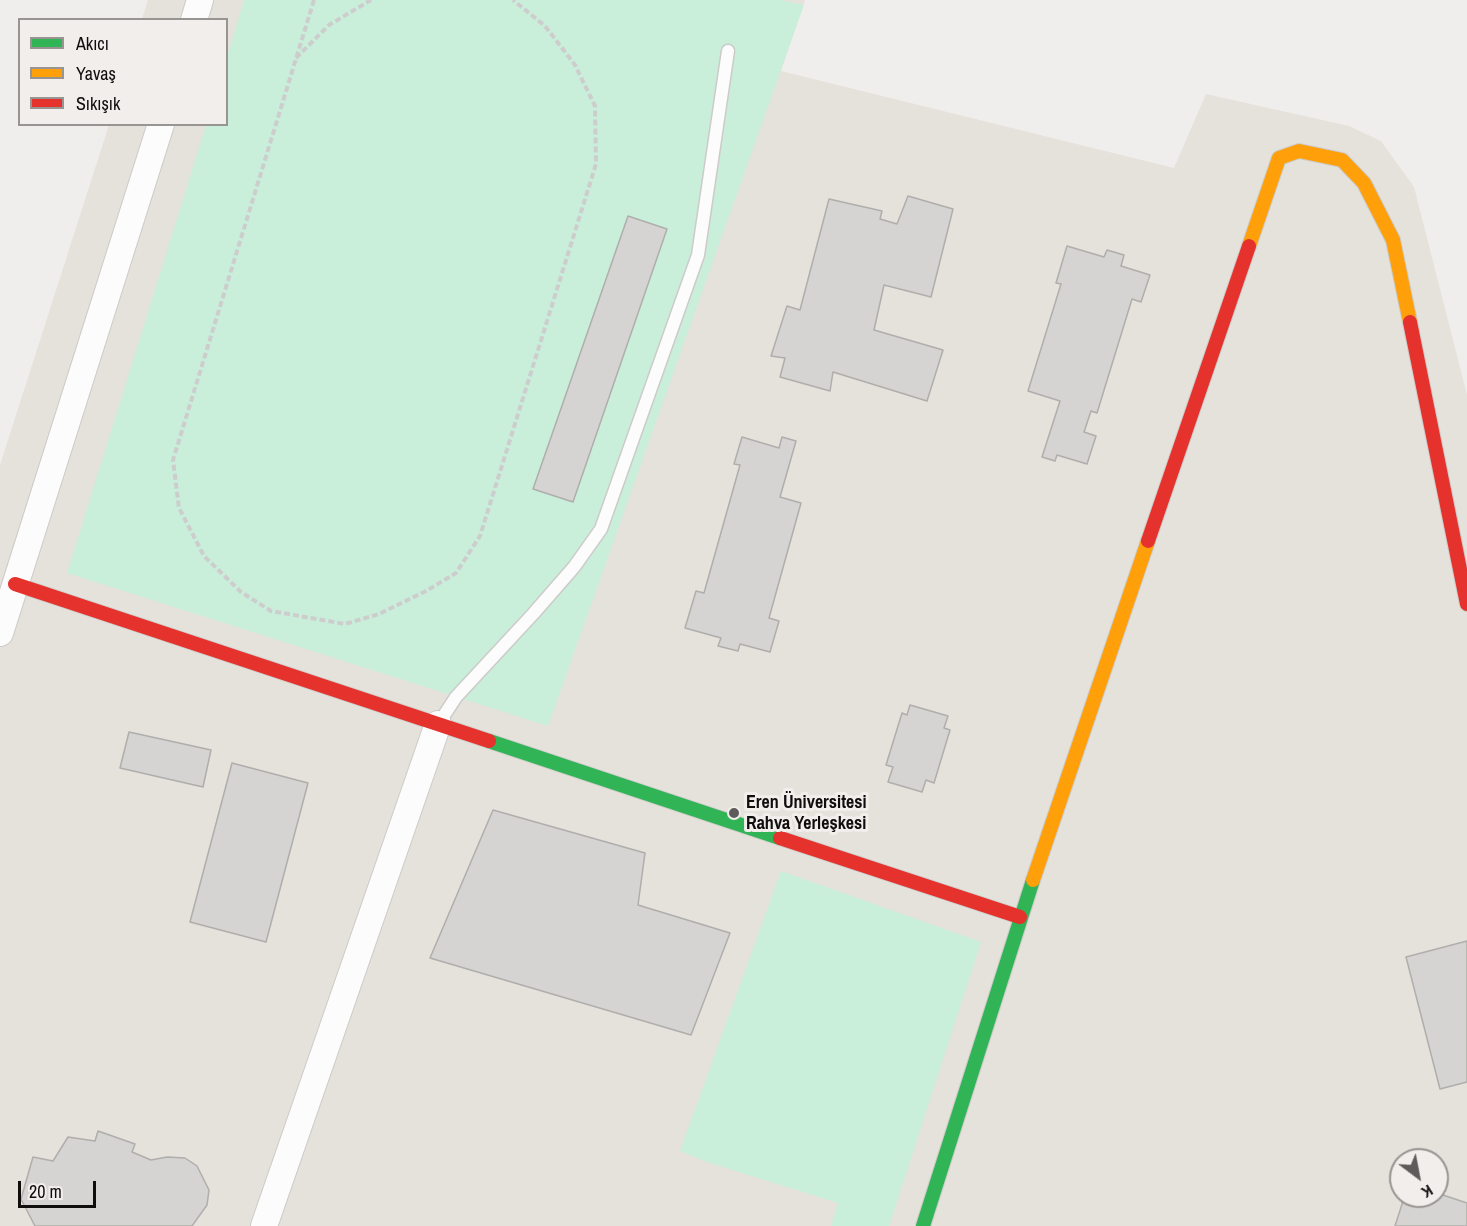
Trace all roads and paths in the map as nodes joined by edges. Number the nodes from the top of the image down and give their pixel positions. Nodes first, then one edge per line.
1 (200, 0) edge
2 (314, 0) edge
3 (371, 0) edge
4 (513, 0) edge
5 (195, 18) edge
6 (728, 51) dead end
7 (296, 58) junction
8 (160, 126) edge
9 (15, 584) junction
10 (1467, 604) edge
11 (0, 633) edge
12 (438, 724) junction
13 (1020, 917) junction
14 (264, 1226) edge
15 (923, 1226) edge

1 - 5 street
2 - 7 path
3 - 7 path
4 - 7 path
6 - 12 lane
8 - 9 street
9 - 11 street
9 - 12 street
10 - 13 street
12 - 13 street
12 - 14 street
13 - 15 street

